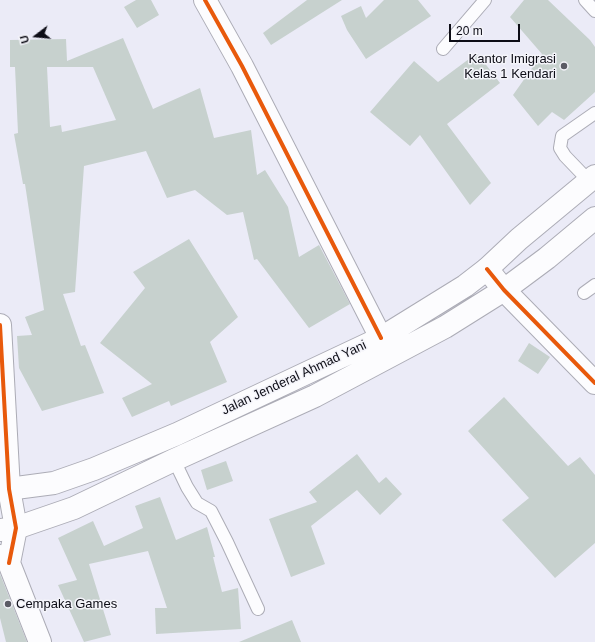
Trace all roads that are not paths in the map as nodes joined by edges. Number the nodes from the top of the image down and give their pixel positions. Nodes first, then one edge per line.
1 (204, 0) edge
2 (485, 0) edge
3 (585, 0) edge
4 (595, 11) edge
5 (443, 49) dead end
6 (595, 113) edge
7 (592, 178) edge
8 (595, 218) edge
9 (487, 269) junction
10 (595, 285) edge
11 (504, 290) junction
12 (584, 293) dead end
13 (0, 324) edge
14 (381, 338) junction
15 (595, 383) edge
16 (174, 460) junction
17 (5, 489) edge
18 (8, 529) edge
19 (4, 560) edge
20 (258, 609) dead end
21 (40, 642) edge

1 - 14 main road
2 - 5 lane
3 - 4 lane
6 - 7 lane
7 - 9 main road, Jalan Jenderal Ahmad Yani
8 - 11 main road, Jalan Jenderal Ahmad Yani
9 - 11 main road
9 - 14 main road, Jalan Jenderal Ahmad Yani
10 - 12 lane
11 - 15 main road
11 - 16 main road, Jalan Jenderal Ahmad Yani
13 - 17 main road
14 - 17 main road, Jalan Jenderal Ahmad Yani
16 - 18 main road, Jalan Jenderal Ahmad Yani
16 - 20 lane
17 - 18 main road
18 - 19 main road
19 - 21 main road

